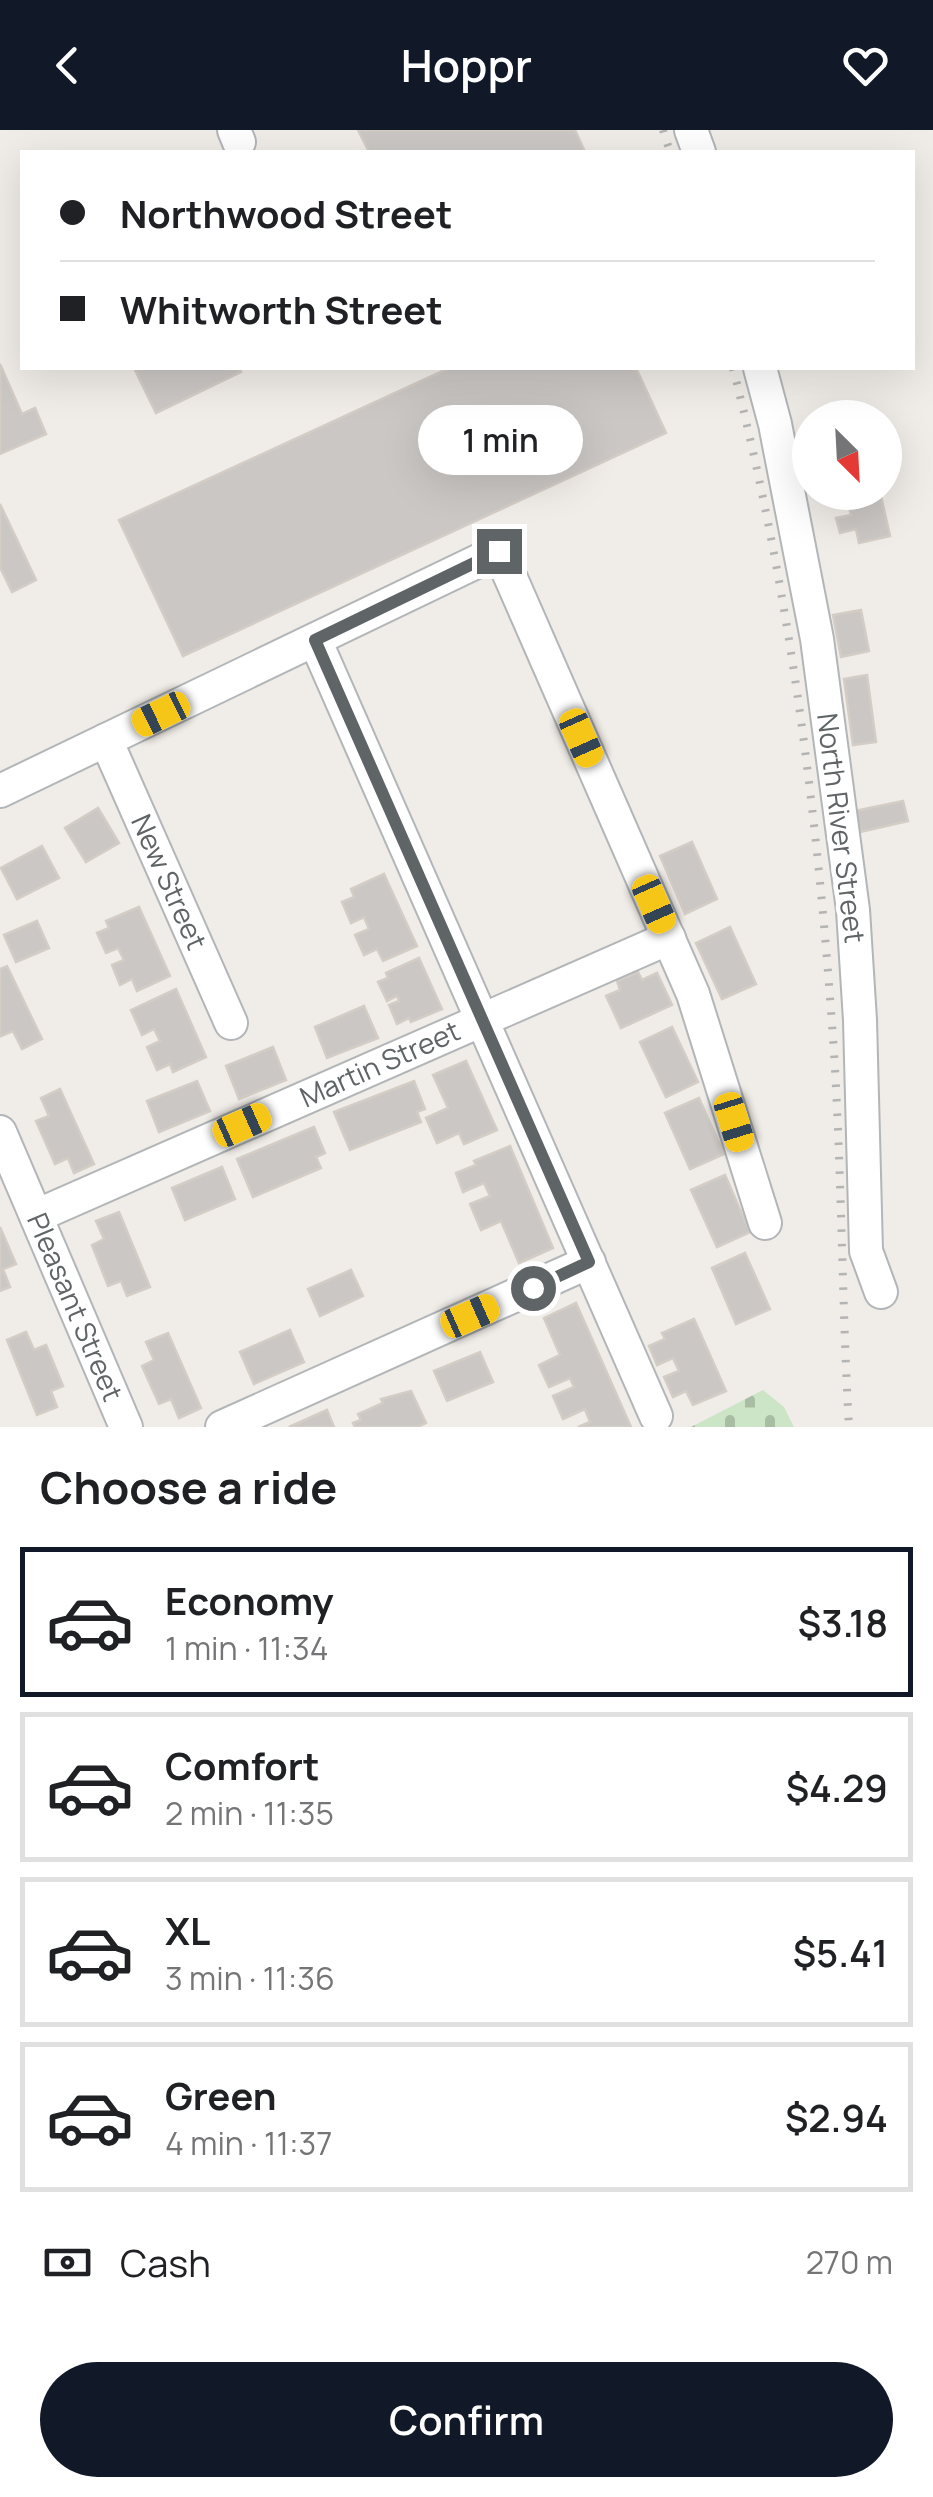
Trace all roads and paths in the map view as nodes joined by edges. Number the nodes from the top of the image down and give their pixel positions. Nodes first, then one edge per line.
1 (761, 370) edge
2 (315, 640) junction
3 (106, 740) junction
4 (0, 791) edge
5 (669, 938) junction
6 (482, 1019) junction
7 (231, 1023) dead end
8 (0, 1132) edge
9 (36, 1216) junction
10 (764, 1223) dead end
11 (589, 1262) junction
12 (880, 1292) dead end
13 (656, 1416) dead end
14 (126, 1427) edge
15 (222, 1427) edge

1 - 12 street, North River Street
2 - 3 street
2 - 5 street
2 - 6 street
3 - 4 street
3 - 7 street, New Street
5 - 6 street, Martin Street
5 - 10 street
6 - 9 street, Martin Street
6 - 11 street
8 - 9 street, Pleasant Street
9 - 14 street, Pleasant Street
11 - 13 street
11 - 15 street

